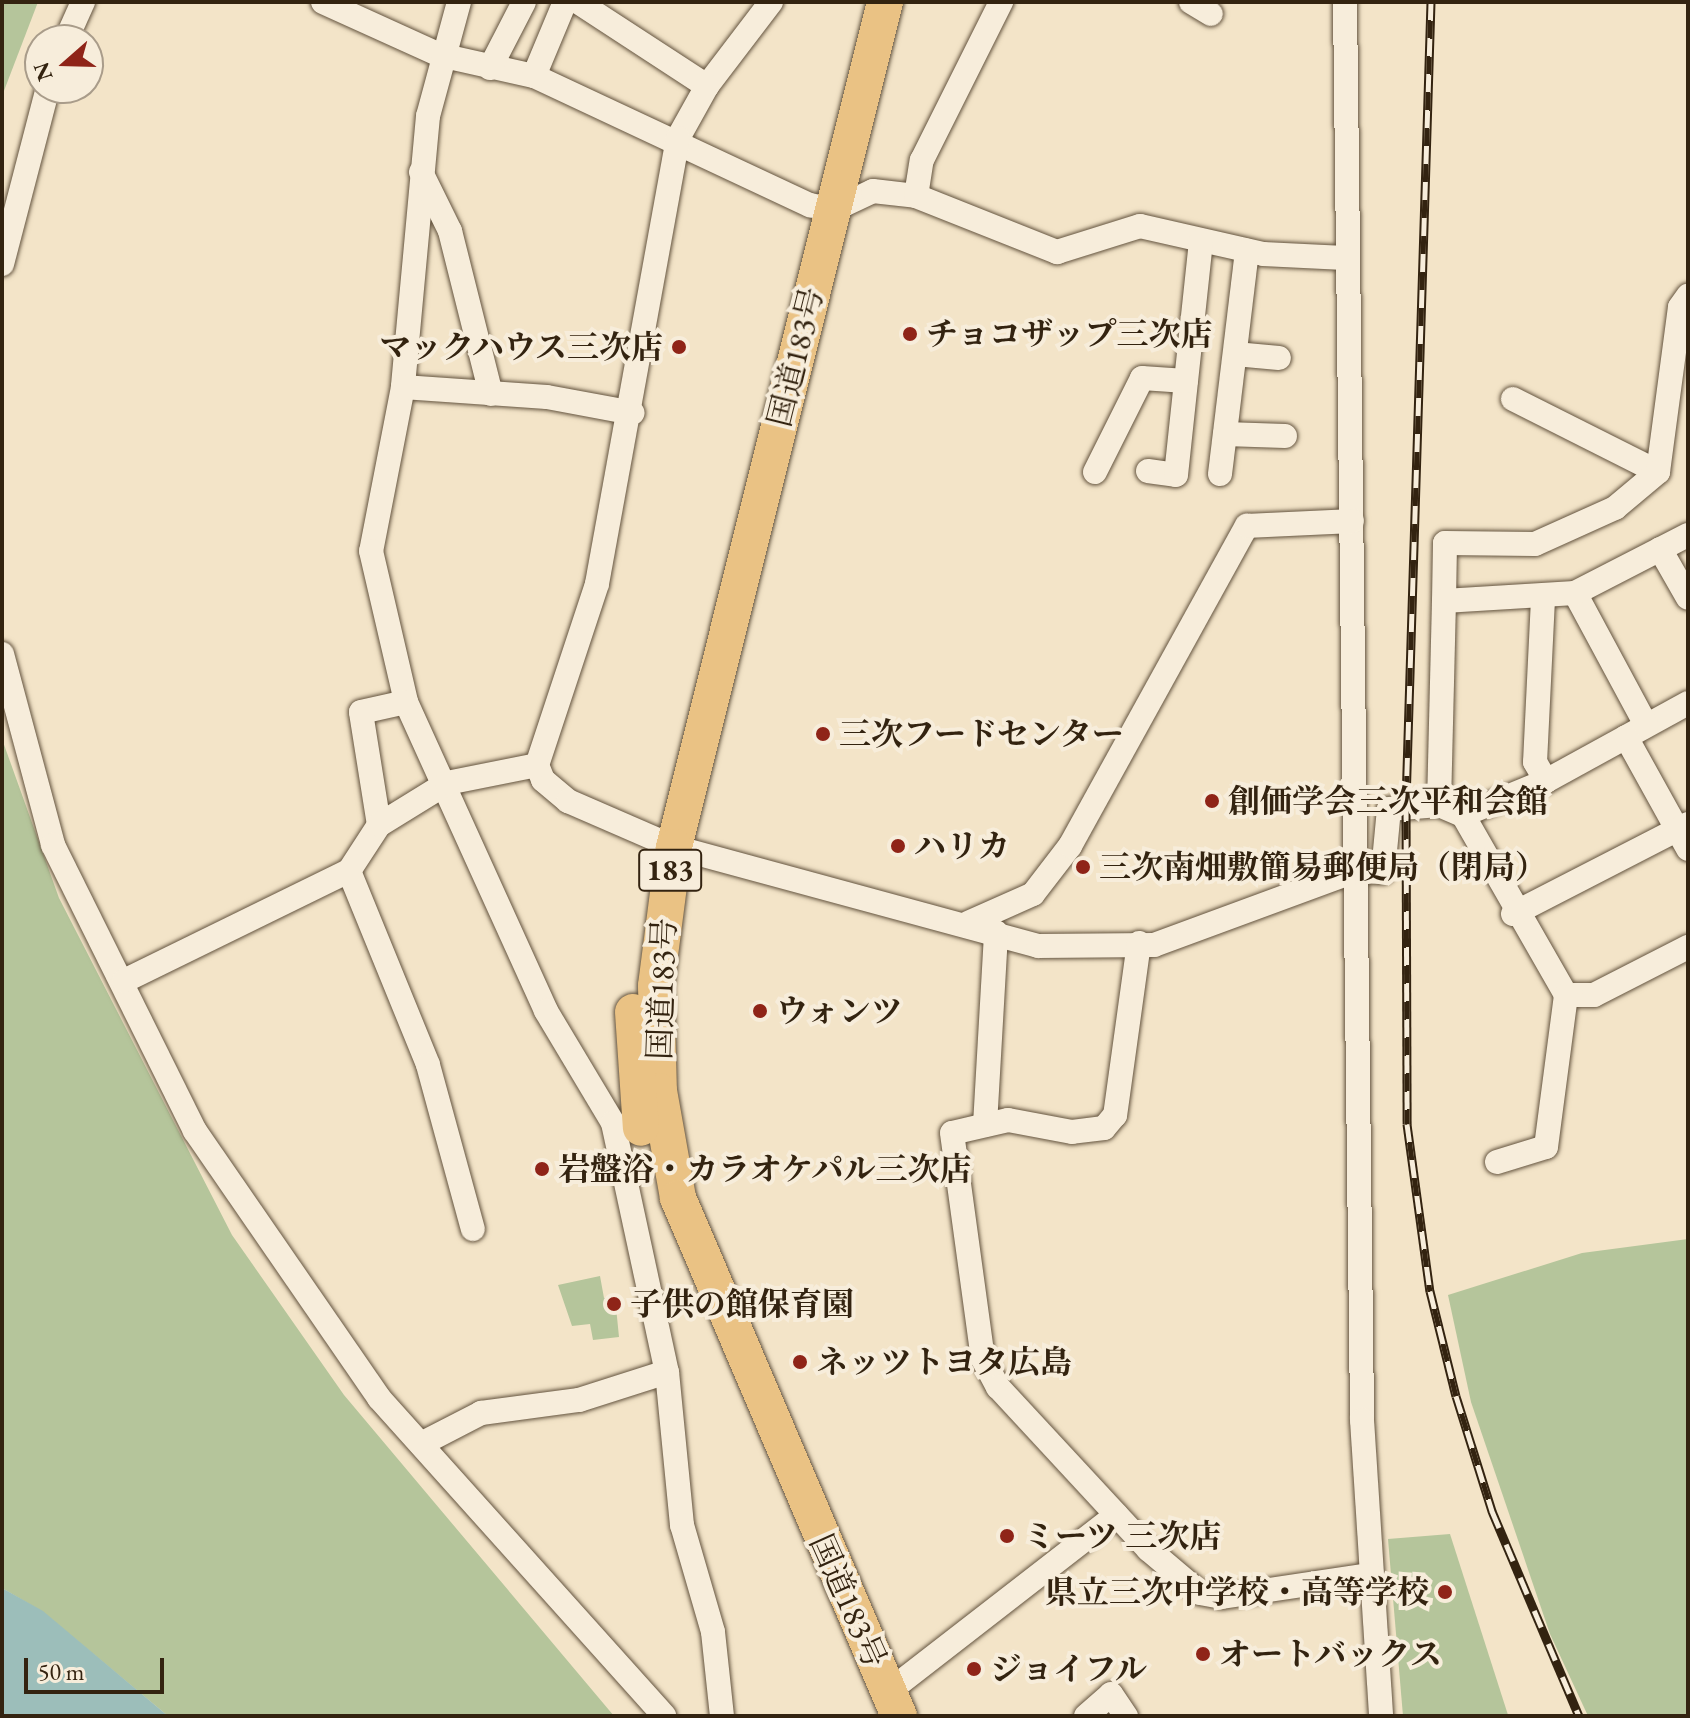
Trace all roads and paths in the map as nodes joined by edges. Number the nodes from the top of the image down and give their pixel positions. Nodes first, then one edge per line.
1 (83, 2) edge
2 (323, 2) edge
3 (459, 2) edge
4 (524, 2) edge
5 (565, 2) edge
6 (578, 2) edge
7 (771, 2) edge
8 (863, 2) edge
9 (885, 2) edge
10 (1001, 2) edge
11 (1345, 2) edge
12 (73, 24) edge
13 (440, 55) junction
14 (490, 68) junction
15 (534, 76) junction
16 (707, 86) junction
17 (44, 104) edge
18 (678, 138) junction
19 (420, 170) junction
20 (916, 196) junction
21 (822, 207) junction
22 (1201, 241) junction
23 (1247, 251) junction
24 (1345, 258) junction
25 (2, 264) edge
26 (1688, 296) edge
27 (1235, 354) junction
28 (1279, 358) dead end
29 (1186, 381) junction
30 (403, 387) junction
31 (491, 394) junction
32 (1513, 399) dead end
33 (633, 413) junction
34 (1225, 434) junction
35 (1285, 436) dead end
36 (1148, 471) dead end
37 (1095, 472) dead end
38 (1658, 472) junction
39 (1220, 474) dead end
40 (1352, 521) junction
41 (1688, 535) edge
42 (1660, 549) junction
43 (1575, 593) junction
44 (1688, 598) edge
45 (1543, 599) junction
46 (1444, 601) junction
47 (2, 654) edge
48 (406, 702) junction
49 (1688, 703) edge
50 (1636, 731) junction
51 (537, 765) junction
52 (1546, 781) junction
53 (447, 783) junction
54 (1439, 805) junction
55 (1463, 815) junction
56 (379, 825) junction
57 (1684, 834) edge
58 (664, 841) junction
59 (349, 871) junction
60 (1355, 871) junction
61 (1513, 914) junction
62 (968, 923) junction
63 (996, 932) junction
64 (1139, 943) junction
65 (1684, 958) edge
66 (124, 981) junction
67 (1566, 995) junction
68 (985, 1125) junction
69 (1497, 1162) dead end
70 (656, 1203) junction
71 (473, 1229) dead end
72 (667, 1372) junction
73 (421, 1444) junction
74 (1116, 1515) junction
75 (1370, 1575) junction
76 (886, 1708) edge
77 (664, 1716) edge
78 (722, 1716) edge
79 (1086, 1716) edge
80 (1126, 1716) edge
81 (1381, 1716) edge

1 - 12 street
2 - 13 street
3 - 13 street
4 - 14 street
5 - 15 street
6 - 16 street
7 - 16 street
8 - 21 highway, 国道183号 / 183
9 - 21 highway, 国道183号 / 183
10 - 20 street
11 - 24 street
13 - 14 street
13 - 19 street
14 - 15 street
15 - 18 street
16 - 18 street
17 - 25 street
18 - 21 street
18 - 33 street
19 - 30 street
19 - 31 street
20 - 21 street
20 - 22 street
21 - 58 highway, 国道183号 / 183
22 - 23 street
22 - 29 street
23 - 24 street
23 - 27 street
24 - 40 street
26 - 38 street
27 - 28 street
27 - 34 street
29 - 36 street
29 - 37 street
30 - 31 street
30 - 48 street
31 - 33 street
32 - 38 street
33 - 51 street
34 - 35 street
34 - 39 street
38 - 46 street
40 - 60 street
40 - 62 street
41 - 42 street
42 - 43 street
42 - 44 street
43 - 45 street
43 - 50 street
45 - 46 street
45 - 52 street
46 - 54 street
47 - 66 street
48 - 53 street
48 - 56 street
49 - 50 street
50 - 52 street
50 - 57 street
51 - 53 street
51 - 58 street
52 - 55 street
53 - 56 street
53 - 70 street
54 - 55 street
54 - 60 street
55 - 61 street
56 - 59 street
57 - 61 street
58 - 62 street
58 - 70 highway, 国道183号 / 183
59 - 66 street
59 - 71 street
60 - 64 street
60 - 75 street
61 - 67 street
62 - 63 street
63 - 64 street
63 - 68 street
64 - 68 street
65 - 67 street
66 - 73 street
67 - 69 street
68 - 74 street
70 - 72 street
70 - 76 highway, 国道183号 / 183
72 - 73 street
72 - 78 street
73 - 77 street
74 - 75 street
74 - 76 street
75 - 81 street
79 - 80 street

